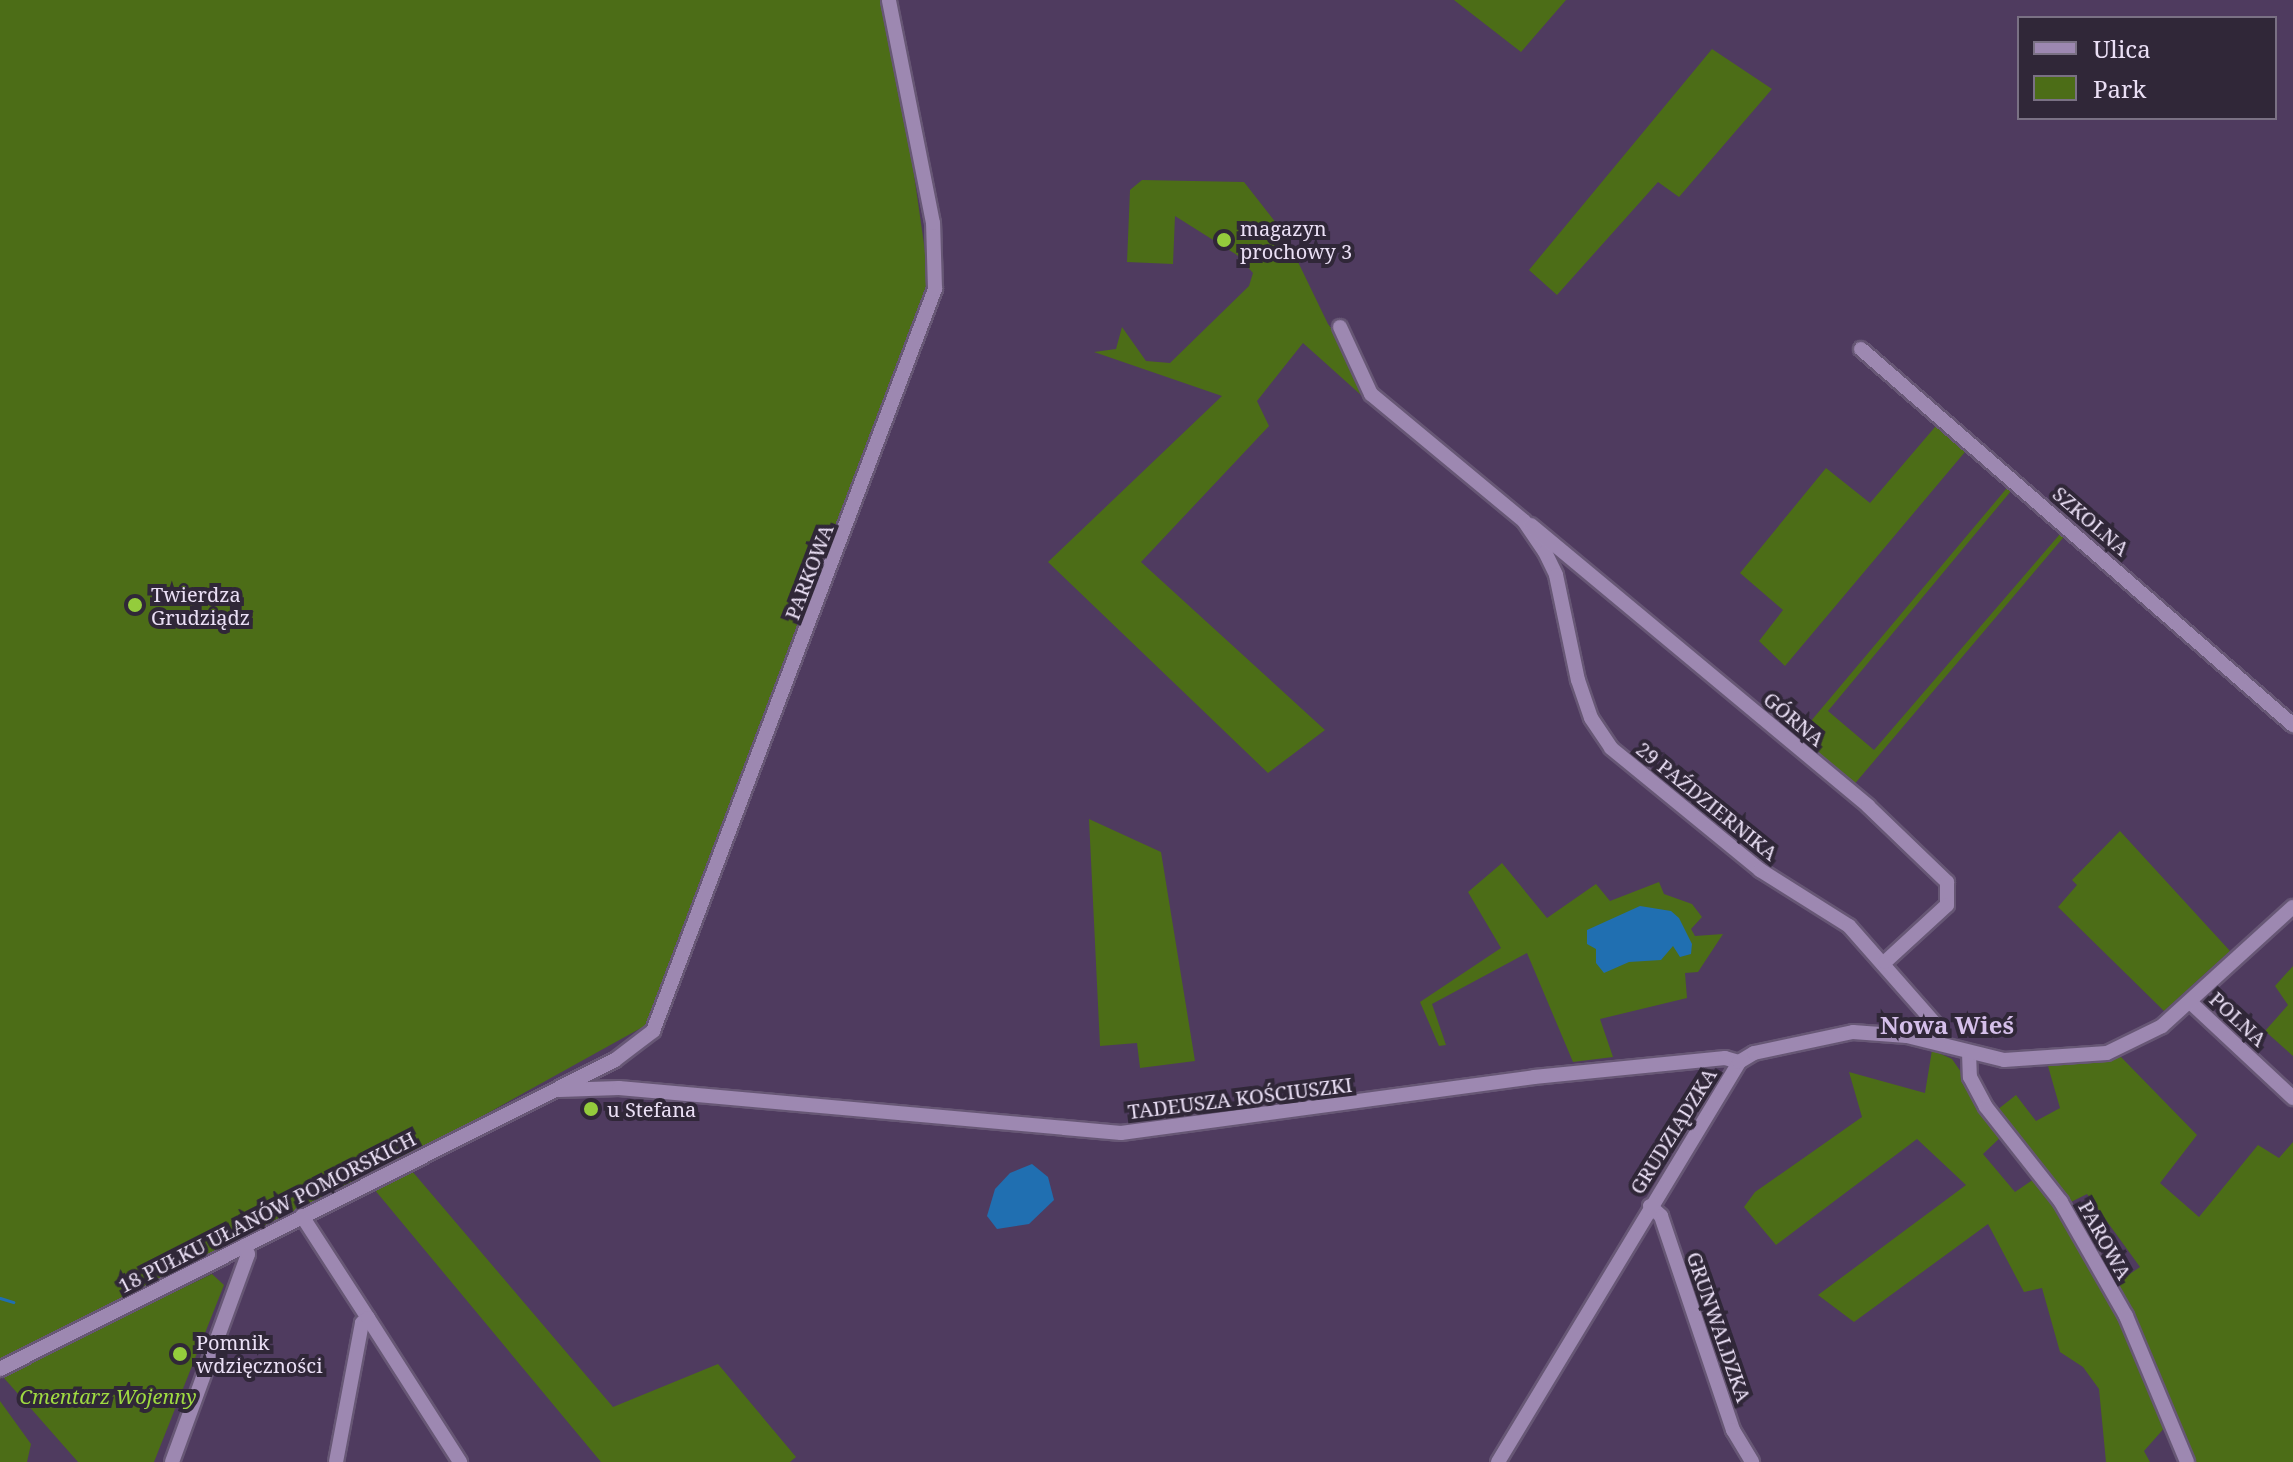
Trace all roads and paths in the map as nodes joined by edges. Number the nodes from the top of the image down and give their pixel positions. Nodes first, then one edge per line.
1 (889, 0) edge
2 (1340, 327) dead end
3 (1861, 349) dead end
4 (1527, 525) junction
5 (2293, 725) edge
6 (2293, 907) edge
7 (1885, 962) junction
8 (2190, 1002) junction
9 (1938, 1042) junction
10 (1969, 1052) junction
11 (1739, 1062) junction
12 (552, 1090) junction
13 (2293, 1098) edge
14 (1650, 1206) junction
15 (302, 1216) junction
16 (245, 1246) junction
17 (368, 1318) junction
18 (0, 1369) edge
19 (172, 1462) edge
20 (336, 1462) edge
21 (460, 1462) edge
22 (1498, 1462) edge
23 (1752, 1462) edge
24 (2187, 1462) edge

1 - 12 street, PARKOWA
2 - 4 street, 29 PAŹDZIERNIKA
3 - 5 street, SZKOLNA
4 - 7 street, 29 PAŹDZIERNIKA
4 - 7 street, GÓRNA
6 - 8 street, GRUDZIĄDZKA
7 - 9 street, 29 PAŹDZIERNIKA
8 - 10 street, GRUDZIĄDZKA
8 - 13 street, POLNA
9 - 10 street, GRUDZIĄDZKA
9 - 11 street, GRUDZIĄDZKA
10 - 24 street, PAROWA
11 - 12 street, TADEUSZA KOŚCIUSZKI
11 - 14 street, GRUDZIĄDZKA
12 - 15 street, 18 PUŁKU UŁANÓW POMORSKICH
14 - 22 street, GRUDZIĄDZKA
14 - 23 street, GRUNWALDZKA
15 - 16 street, 18 PUŁKU UŁANÓW POMORSKICH
15 - 17 street
16 - 18 street, 18 PUŁKU UŁANÓW POMORSKICH
16 - 19 street
17 - 20 street
17 - 21 street

